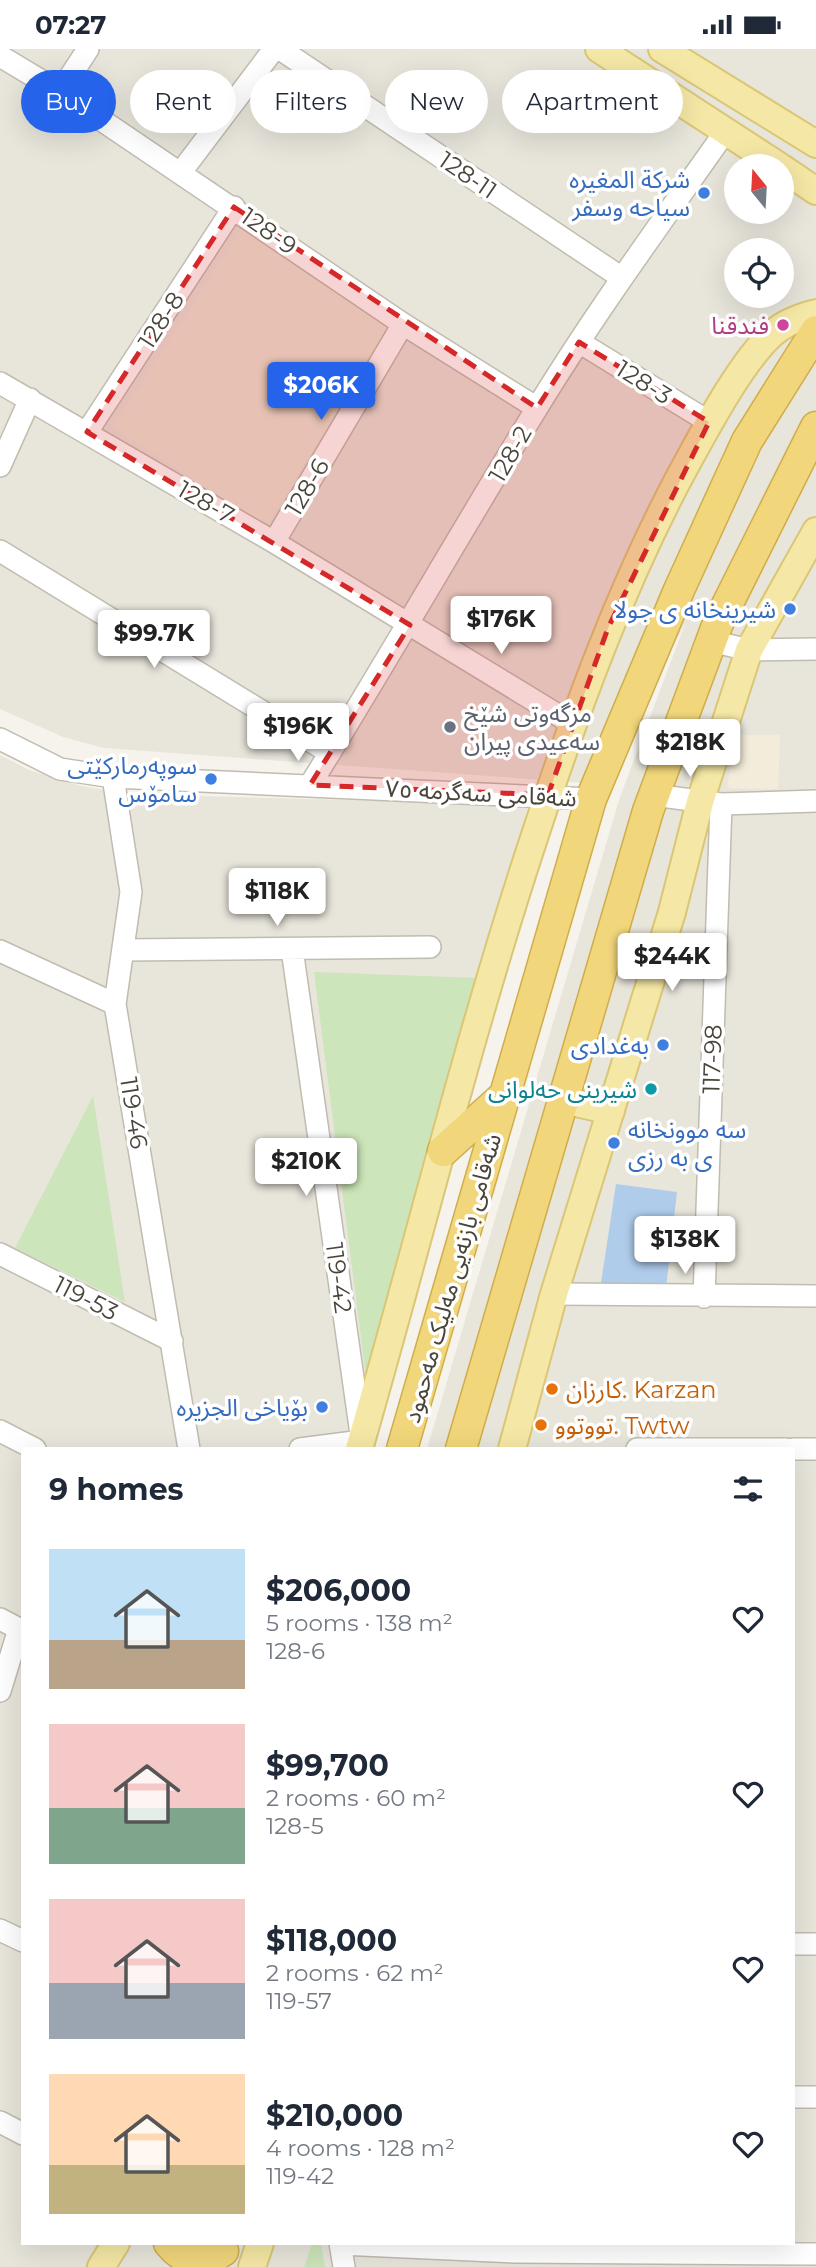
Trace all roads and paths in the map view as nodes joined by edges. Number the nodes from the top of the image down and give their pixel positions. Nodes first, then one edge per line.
1 (88, 49) edge
2 (277, 49) edge
3 (599, 49) edge
4 (662, 49) edge
5 (0, 56) edge
6 (23, 70) edge
7 (74, 70) edge
8 (116, 129) edge
9 (725, 132) junction
10 (816, 144) edge
11 (760, 154) edge
12 (181, 171) junction
13 (794, 176) edge
14 (816, 191) edge
15 (234, 207) junction
16 (622, 278) junction
17 (816, 313) edge
18 (403, 324) junction
19 (816, 331) edge
20 (579, 342) junction
21 (0, 383) edge
22 (30, 399) junction
23 (537, 408) junction
24 (709, 422) junction
25 (816, 427) edge
26 (87, 432) junction
27 (0, 465) edge
28 (816, 531) edge
29 (274, 542) junction
30 (0, 551) edge
31 (410, 625) junction
32 (711, 641) junction
33 (816, 649) edge
34 (749, 650) junction
35 (571, 723) junction
36 (0, 740) edge
37 (330, 753) junction
38 (113, 777) junction
39 (310, 785) junction
40 (548, 795) junction
41 (654, 795) junction
42 (591, 799) junction
43 (816, 801) edge
44 (710, 803) junction
45 (430, 947) dead end
46 (292, 949) junction
47 (124, 950) junction
48 (0, 951) edge
49 (115, 1004) junction
50 (505, 1095) junction
51 (563, 1100) junction
52 (611, 1111) junction
53 (443, 1151) junction
54 (0, 1254) edge
55 (554, 1294) junction
56 (816, 1296) edge
57 (704, 1297) junction
58 (172, 1341) junction
59 (0, 1431) edge
60 (360, 1445) edge
61 (31, 1447) edge
62 (189, 1447) edge
63 (330, 1447) edge
64 (403, 1447) edge
65 (462, 1447) edge
66 (513, 1447) edge
67 (795, 1449) edge
68 (816, 1450) edge
69 (0, 1619) edge
70 (21, 1630) edge
71 (0, 1691) edge
72 (0, 1930) edge
73 (21, 1940) edge
74 (795, 1944) edge
75 (816, 1944) edge
76 (795, 2097) edge
77 (816, 2097) edge
78 (0, 2122) edge
79 (21, 2133) edge
80 (115, 2245) edge
81 (162, 2245) edge
82 (171, 2245) edge
83 (259, 2245) edge
84 (340, 2245) edge
85 (352, 2245) edge
86 (222, 2254) edge
87 (816, 2254) edge
88 (517, 2259) edge
89 (101, 2267) edge
90 (156, 2267) edge
91 (252, 2267) edge
92 (344, 2267) edge

1 - 7 street
2 - 12 street
2 - 16 street, 128-11
3 - 9 main road
4 - 10 main road
5 - 6 street, 128-9
8 - 12 street, 128-9
9 - 11 main road
9 - 16 street, 128-2
12 - 15 street, 128-9
13 - 14 main road
15 - 18 street, 128-9
15 - 26 street, 128-8
16 - 20 street, 128-2
17 - 24 main road
18 - 23 street, 128-9
18 - 29 street, 128-6
19 - 42 highway, شەقامی بازنەیی مەلیک مەحمود
20 - 23 street, 128-2
20 - 24 street, 128-3
21 - 22 street, 128-7
22 - 26 street, 128-7
22 - 27 street
23 - 31 street, 128-2
24 - 35 main road
25 - 32 highway
26 - 29 street, 128-7
28 - 34 main road
29 - 31 street, 128-7
30 - 37 street
31 - 35 street, 128-7
31 - 37 street, 128-2
32 - 34 street
32 - 41 highway
33 - 34 street
34 - 44 main road
35 - 40 main road
36 - 38 street, شەقامی سەگرمە ٧٥
37 - 39 street, 128-2
38 - 39 street, شەقامی سەگرمە ٧٥
38 - 47 street, 119-46
39 - 40 street, شەقامی سەگرمە ٧٥
40 - 42 street, شەقامی سەگرمە ٧٥
40 - 53 main road
41 - 44 street
41 - 51 highway
42 - 50 highway, شەقامی بازنەیی مەلیک مەحمود
43 - 44 street
44 - 52 main road
44 - 57 street, 117-98
45 - 46 street
46 - 47 street
46 - 60 street, 119-42
47 - 49 street, 119-46
48 - 49 street
49 - 58 street, 119-46
50 - 53 highway
50 - 64 highway, شەقامی بازنەیی مەلیک مەحمود
51 - 52 main road
51 - 65 highway
52 - 55 main road
53 - 60 main road
54 - 58 street, 119-53
55 - 57 street
55 - 66 main road
56 - 57 street
58 - 62 street, 119-46
59 - 61 street
60 - 63 street
67 - 68 street
69 - 70 street
70 - 71 street
72 - 73 street
74 - 75 street
76 - 77 street
78 - 79 street
80 - 89 main road
81 - 90 highway
82 - 86 highway
83 - 91 main road
84 - 92 street
85 - 88 street
87 - 88 street

